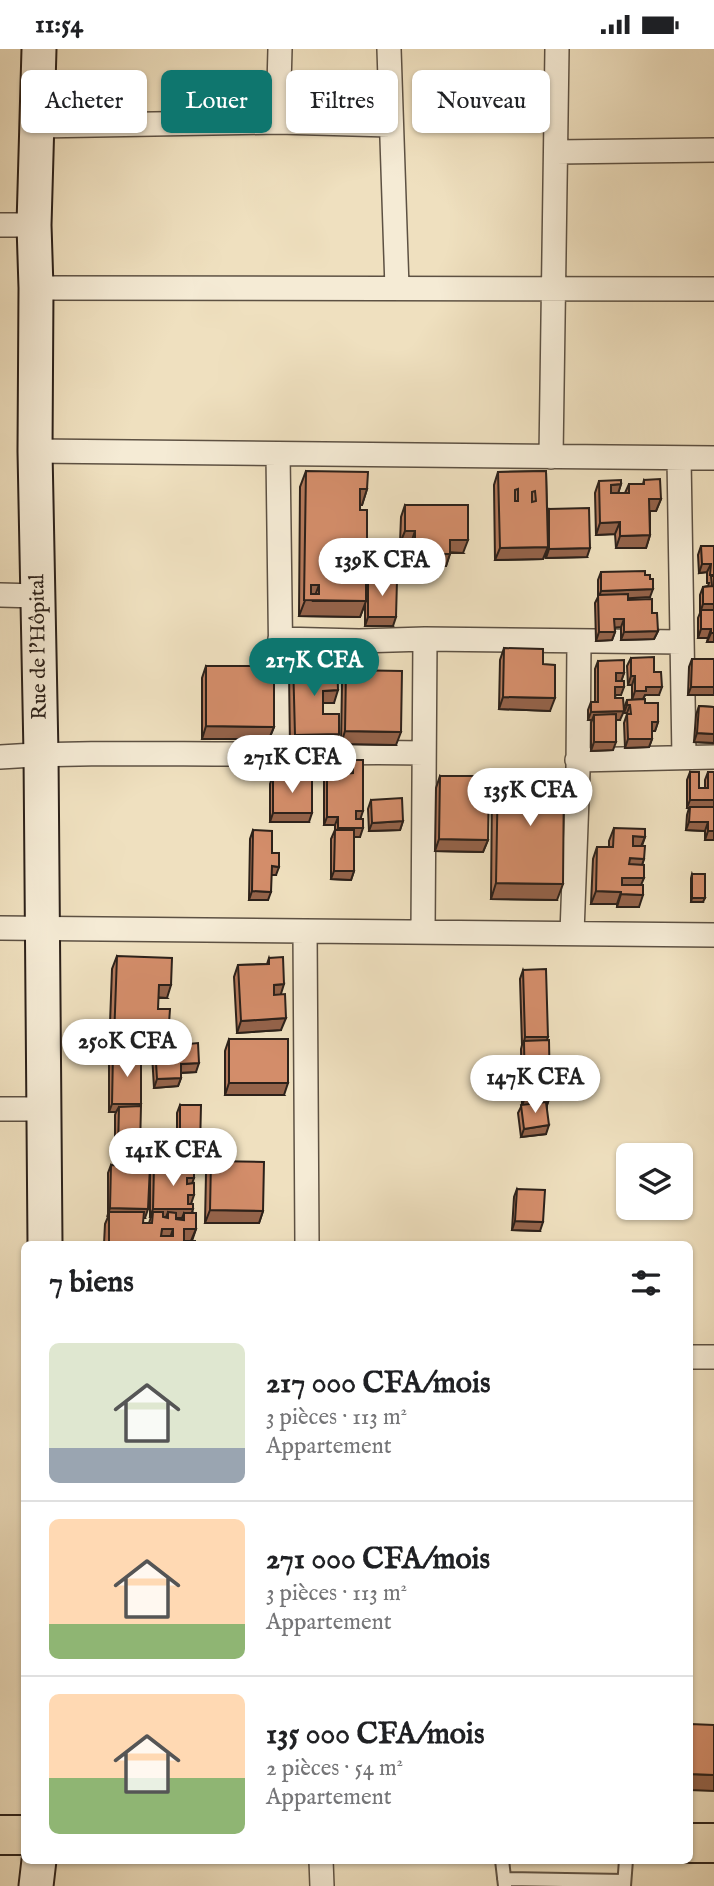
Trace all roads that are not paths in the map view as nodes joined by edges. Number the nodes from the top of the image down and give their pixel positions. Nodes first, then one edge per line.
1 (39, 49) edge
2 (280, 49) edge
3 (388, 49) edge
4 (557, 49) edge
5 (38, 70) edge
6 (389, 70) edge
7 (278, 122) junction
8 (286, 122) edge
9 (147, 124) edge
10 (37, 133) edge
11 (390, 133) edge
12 (714, 150) edge
13 (555, 152) junction
14 (0, 225) edge
15 (34, 225) junction
16 (36, 288) junction
17 (397, 288) junction
18 (554, 288) junction
19 (714, 289) edge
20 (35, 451) junction
21 (278, 454) junction
22 (551, 457) junction
23 (679, 458) junction
24 (714, 458) edge
25 (0, 595) edge
26 (38, 596) junction
27 (280, 639) junction
28 (425, 639) junction
29 (579, 641) junction
30 (682, 642) junction
31 (424, 753) junction
32 (41, 754) junction
33 (282, 754) junction
34 (0, 757) edge
35 (684, 757) junction
36 (714, 757) edge
37 (577, 760) junction
38 (0, 928) edge
39 (43, 928) junction
40 (305, 931) junction
41 (423, 932) junction
42 (572, 933) junction
43 (714, 935) edge
44 (43, 1108) junction
45 (0, 1109) edge
46 (45, 1241) edge
47 (307, 1241) edge
48 (693, 1357) edge
49 (714, 1357) edge
50 (693, 1843) edge
51 (714, 1843) edge
52 (29, 1864) edge
53 (321, 1864) edge
54 (502, 1864) edge
55 (626, 1864) edge
56 (504, 1882) edge
57 (624, 1883) edge
58 (36, 1886) edge
59 (321, 1886) edge

1 - 5 main road, Rue de l'Hôpital
2 - 7 street
3 - 6 street
4 - 13 street
7 - 8 street
7 - 9 street
10 - 15 main road, Rue de l'Hôpital
11 - 17 street
12 - 13 street
13 - 18 street
14 - 15 street
15 - 16 main road, Rue de l'Hôpital
16 - 17 street
16 - 20 main road, Rue de l'Hôpital
17 - 18 street
18 - 19 street
18 - 22 street
20 - 21 street
20 - 26 main road, Rue de l'Hôpital
21 - 22 street
21 - 27 street
22 - 23 street
23 - 24 street
23 - 30 street
25 - 26 street
26 - 32 main road, Rue de l'Hôpital
27 - 28 street
27 - 33 street
28 - 29 street
28 - 31 street
29 - 30 street
29 - 37 street
30 - 35 street
31 - 33 street
31 - 41 street
32 - 33 street
32 - 34 street
32 - 39 main road, Rue de l'Hôpital
35 - 36 street
35 - 37 street
37 - 42 street
38 - 39 street
39 - 40 street
39 - 44 main road, Rue de l'Hôpital
40 - 41 street
40 - 47 street
41 - 42 street
42 - 43 street
44 - 45 street
44 - 46 main road, Rue de l'Hôpital
48 - 49 street
50 - 51 highway
52 - 58 main road
53 - 59 street
54 - 56 lane
55 - 57 lane
56 - 57 lane

